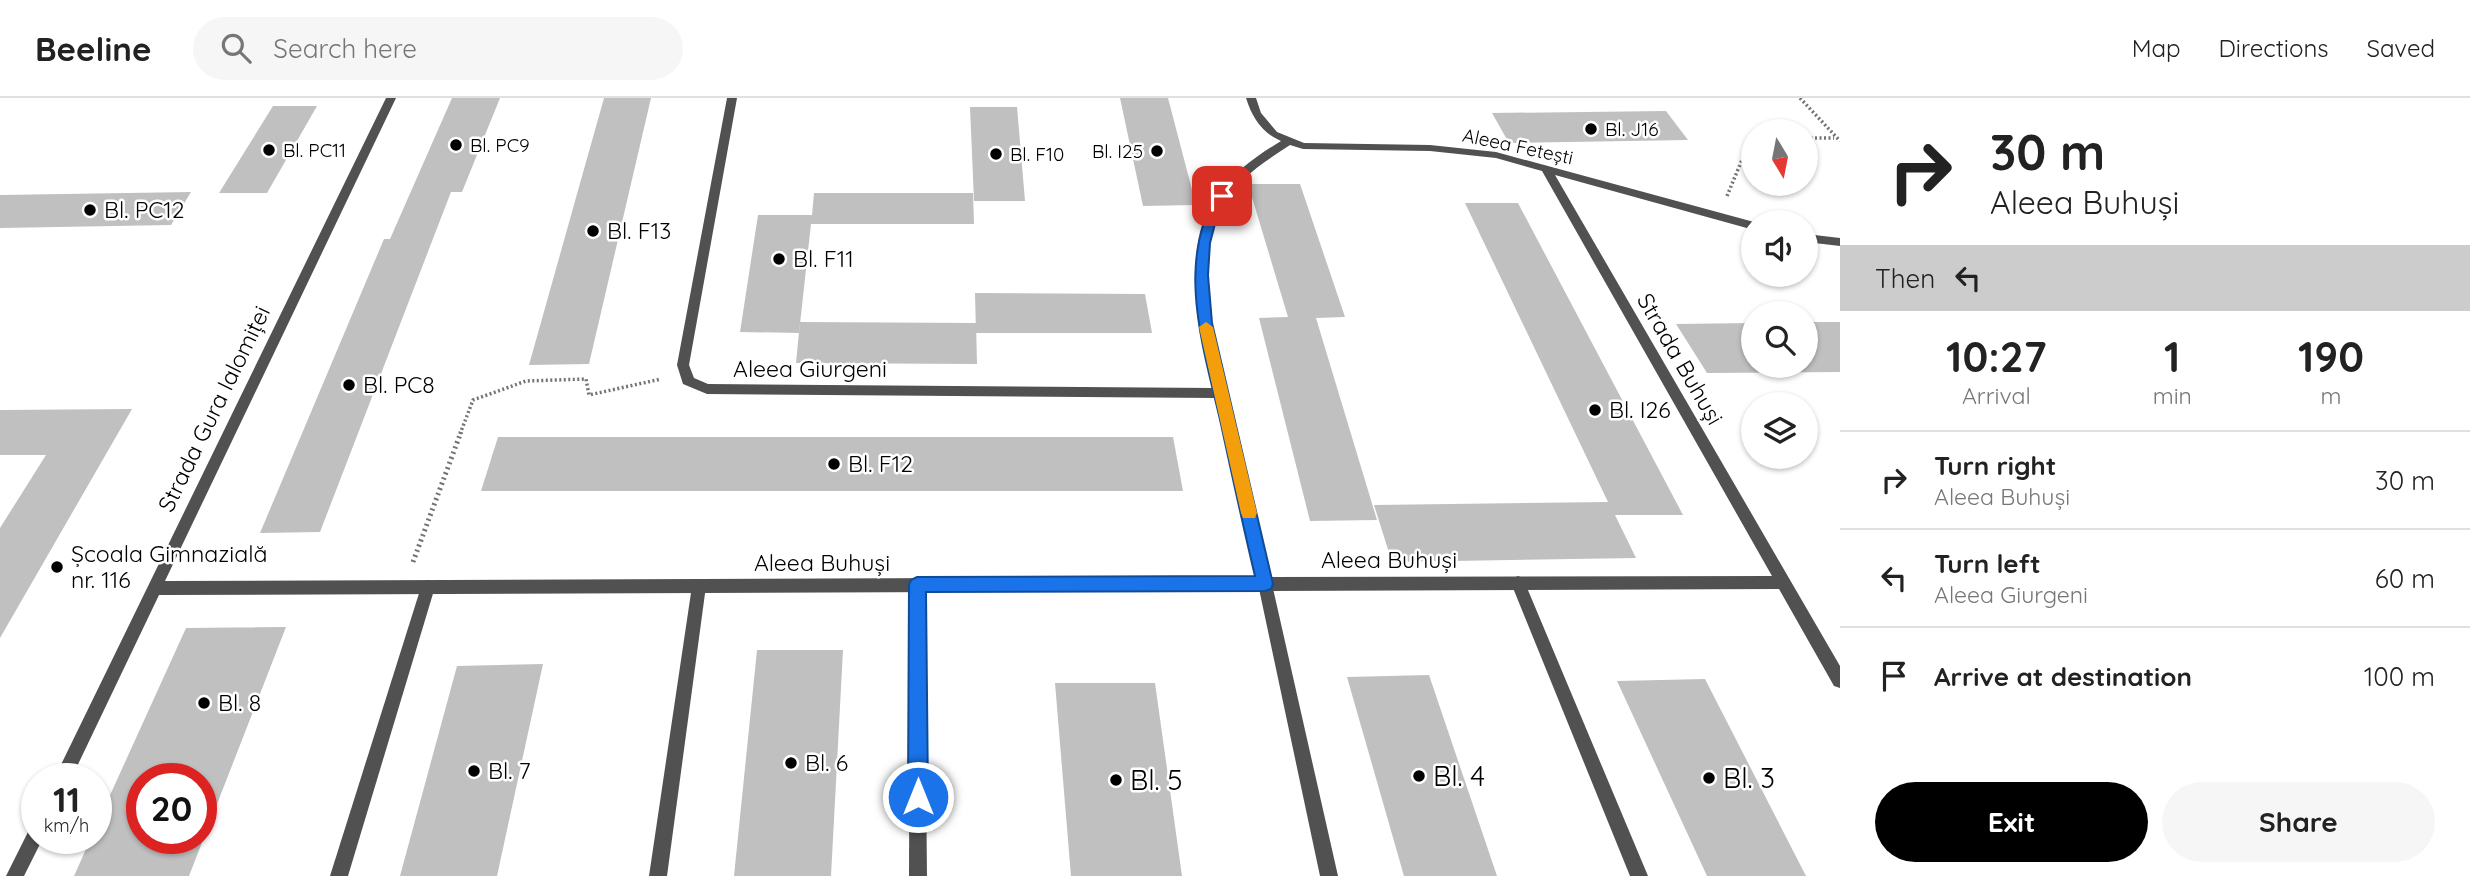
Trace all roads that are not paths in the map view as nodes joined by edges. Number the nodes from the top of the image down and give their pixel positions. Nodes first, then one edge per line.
1 (391, 98) edge
2 (732, 98) edge
3 (1251, 98) edge
4 (1287, 142) junction
5 (1545, 167) junction
6 (1741, 222) edge
7 (1818, 239) edge
8 (1840, 242) edge
9 (1221, 393) junction
10 (1783, 582) junction
11 (1518, 583) junction
12 (1265, 584) junction
13 (917, 585) junction
14 (699, 586) junction
15 (428, 587) junction
16 (155, 588) junction
17 (1840, 681) edge
18 (70, 763) edge
19 (26, 854) edge
20 (15, 876) edge
21 (339, 876) edge
22 (659, 876) edge
23 (918, 876) edge
24 (1329, 876) edge
25 (1639, 876) edge

1 - 16 street, Strada Gura Ialomiței
2 - 9 street, Aleea Giurgeni
3 - 4 street
4 - 5 street, Aleea Fetești
4 - 9 street
5 - 6 street, Aleea Fetești
5 - 10 street, Strada Buhuși
7 - 8 street
9 - 12 street
10 - 11 street, Aleea Buhuși
10 - 17 street, Strada Buhuși
11 - 12 street, Aleea Buhuși
11 - 25 street
12 - 13 street, Aleea Buhuși
12 - 24 street
13 - 14 street, Aleea Buhuși
13 - 23 street
14 - 15 street, Aleea Buhuși
14 - 22 street
15 - 16 street, Aleea Buhuși
15 - 21 street
16 - 18 street, Strada Gura Ialomiței
19 - 20 street

